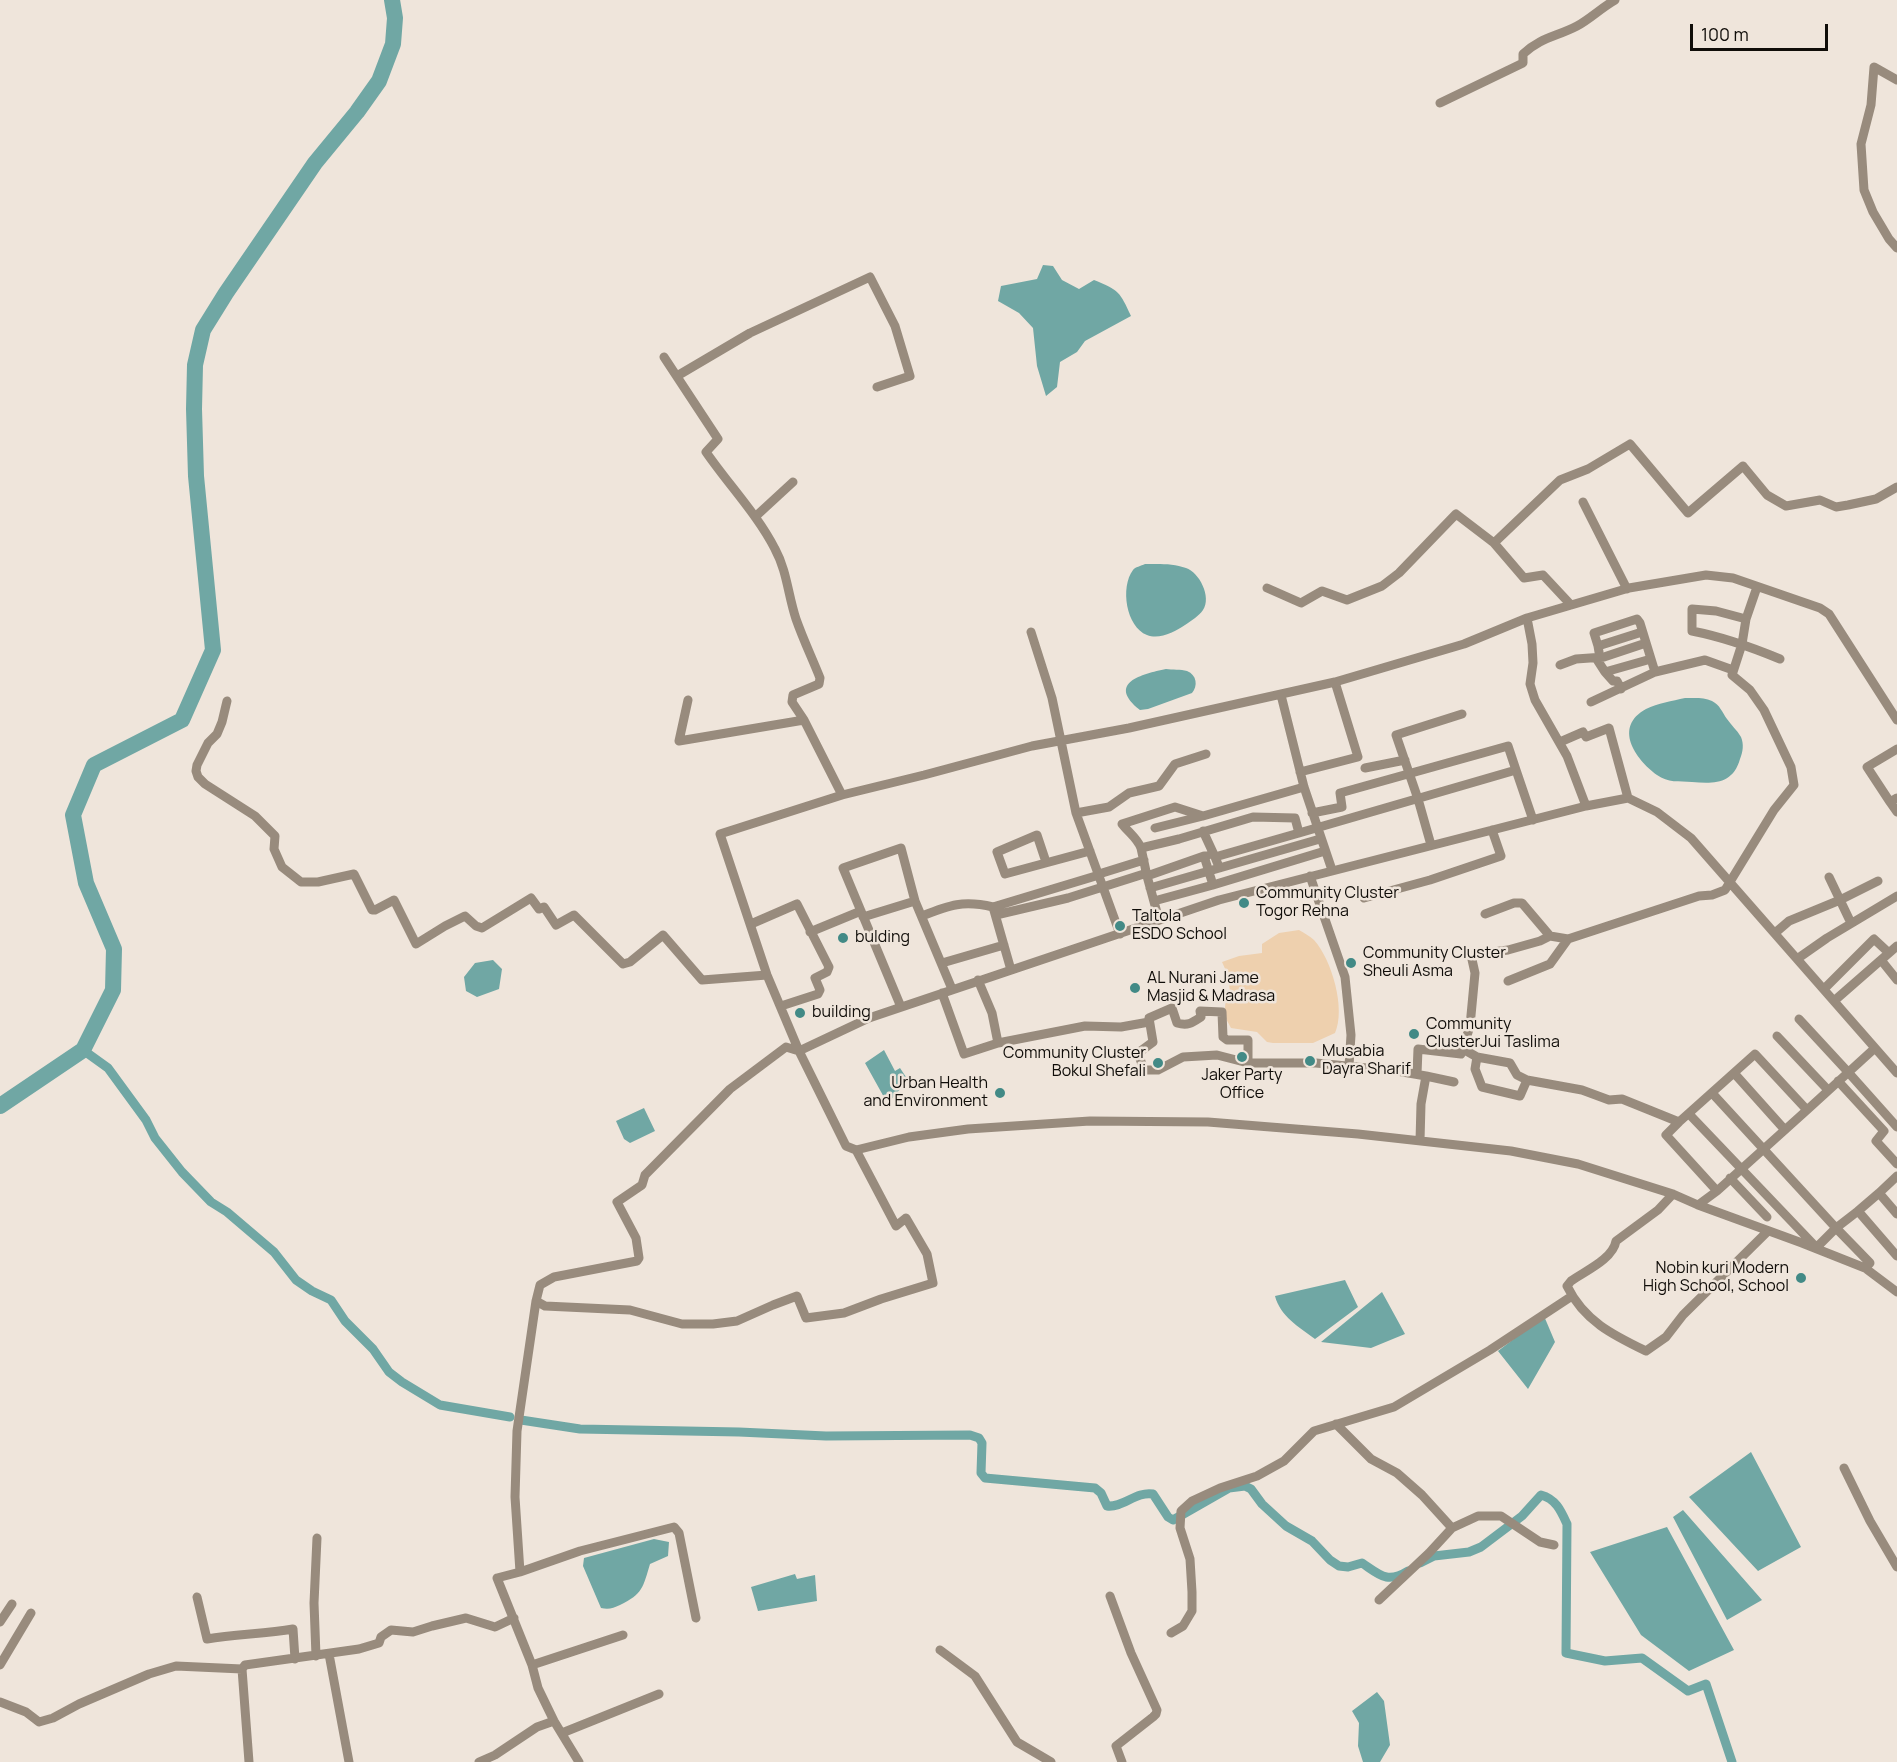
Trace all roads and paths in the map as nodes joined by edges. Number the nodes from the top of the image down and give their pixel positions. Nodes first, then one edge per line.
1 (1615, 0) edge
2 (1897, 80) edge
3 (1440, 103) dead end
4 (1897, 248) edge
5 (664, 357) dead end
6 (677, 376) junction
7 (877, 387) dead end
8 (793, 482) dead end
9 (1897, 487) edge
10 (1583, 502) dead end
11 (755, 518) junction
12 (1494, 543) junction
13 (1757, 587) junction
14 (1267, 588) dead end
15 (1627, 589) junction
16 (1571, 605) junction
17 (1681, 608) dead end
18 (1692, 609) junction
19 (1527, 618) junction
20 (1746, 619) junction
21 (1031, 632) dead end
22 (1642, 632) junction
23 (1646, 643) junction
24 (1742, 644) junction
25 (1598, 646) junction
26 (1598, 657) junction
27 (1651, 659) junction
28 (1780, 659) dead end
29 (1560, 665) dead end
30 (1733, 670) junction
31 (1605, 672) junction
32 (1656, 672) junction
33 (1335, 682) junction
34 (1622, 689) junction
35 (1281, 695) junction
36 (688, 700) dead end
37 (227, 701) dead end
38 (1591, 702) dead end
39 (1461, 714) dead end
40 (804, 720) junction
41 (1897, 720) edge
42 (1061, 739) junction
43 (1560, 742) junction
44 (1206, 754) dead end
45 (1895, 754) edge
46 (1405, 760) junction
47 (1365, 768) dead end
48 (1516, 770) junction
49 (1300, 772) junction
50 (1409, 772) junction
51 (1304, 787) junction
52 (842, 795) junction
53 (1628, 798) junction
54 (1418, 799) junction
55 (1894, 800) edge
56 (1586, 806) junction
57 (1897, 812) edge
58 (1076, 813) junction
59 (1312, 813) junction
60 (1203, 816) junction
61 (1533, 820) junction
62 (1155, 828) dead end
63 (1317, 829) junction
64 (1492, 830) junction
65 (1203, 831) junction
66 (1299, 833) junction
67 (1320, 839) junction
68 (1431, 845) junction
69 (1141, 848) junction
70 (1090, 851) junction
71 (1325, 851) junction
72 (1204, 856) junction
73 (1144, 860) junction
74 (1046, 862) junction
75 (1217, 862) junction
76 (1209, 870) junction
77 (1332, 870) junction
78 (1099, 875) junction
79 (1147, 875) junction
80 (1310, 876) junction
81 (1829, 877) dead end
82 (1878, 881) dead end
83 (1731, 883) junction
84 (1213, 885) junction
85 (1104, 888) junction
86 (1150, 888) junction
87 (1897, 896) edge
88 (1364, 898) dead end
89 (1840, 900) junction
90 (915, 901) junction
91 (1154, 902) junction
92 (995, 911) junction
93 (862, 914) junction
94 (1485, 914) dead end
95 (922, 916) junction
96 (1160, 920) junction
97 (1851, 923) junction
98 (751, 924) junction
99 (810, 932) junction
100 (1775, 933) junction
101 (1120, 934) junction
102 (1550, 936) junction
103 (1568, 939) junction
104 (1004, 945) junction
105 (1897, 946) edge
106 (1885, 957) junction
107 (1797, 959) junction
108 (942, 963) junction
109 (1011, 970) junction
110 (767, 975) junction
111 (978, 980) junction
112 (1897, 980) edge
113 (1508, 981) dead end
114 (952, 989) junction
115 (1824, 989) junction
116 (942, 993) junction
117 (1834, 1001) junction
118 (782, 1006) junction
119 (901, 1007) junction
120 (1798, 1019) dead end
121 (1149, 1022) junction
122 (1778, 1036) dead end
123 (998, 1043) junction
124 (1875, 1047) junction
125 (1462, 1049) junction
126 (799, 1051) junction
127 (1477, 1058) junction
128 (1248, 1063) junction
129 (1349, 1066) junction
130 (1848, 1072) junction
131 (1734, 1073) junction
132 (1897, 1073) edge
133 (1421, 1075) junction
134 (1527, 1080) junction
135 (1838, 1081) junction
136 (1454, 1082) dead end
137 (1828, 1090) junction
138 (1712, 1093) junction
139 (1807, 1110) junction
140 (1689, 1114) junction
141 (1678, 1122) junction
142 (1897, 1127) edge
143 (1785, 1130) junction
144 (1420, 1141) junction
145 (1763, 1148) junction
146 (856, 1150) junction
147 (1897, 1164) edge
148 (1741, 1169) junction
149 (1897, 1176) edge
150 (1730, 1178) junction
151 (1717, 1191) junction
152 (1879, 1193) junction
153 (1673, 1194) junction
154 (1698, 1205) junction
155 (1858, 1211) junction
156 (1897, 1214) edge
157 (1767, 1217) dead end
158 (1836, 1228) junction
159 (1768, 1231) junction
160 (1815, 1247) junction
161 (1897, 1256) edge
162 (1866, 1268) junction
163 (1897, 1292) edge
164 (1572, 1296) junction
165 (536, 1301) junction
166 (1336, 1424) junction
167 (1844, 1468) dead end
168 (1452, 1528) junction
169 (317, 1538) dead end
170 (1554, 1545) dead end
171 (1897, 1567) edge
172 (520, 1572) junction
173 (1110, 1596) dead end
174 (196, 1597) dead end
175 (1378, 1600) dead end
176 (12, 1604) dead end
177 (31, 1613) dead end
178 (514, 1618) junction
179 (696, 1618) dead end
180 (0, 1622) edge
181 (1171, 1633) dead end
182 (622, 1635) dead end
183 (940, 1650) dead end
184 (329, 1654) junction
185 (316, 1656) junction
186 (295, 1659) junction
187 (0, 1665) edge
188 (532, 1665) junction
189 (242, 1669) junction
190 (660, 1694) dead end
191 (0, 1702) edge
192 (554, 1720) junction
193 (562, 1733) junction
194 (249, 1762) edge
195 (349, 1762) edge
196 (479, 1762) edge
197 (579, 1762) edge
198 (1051, 1762) edge
199 (1122, 1762) edge

1 - 3 street
2 - 4 street
5 - 6 street
6 - 7 street
6 - 11 street
8 - 11 street
9 - 12 street
10 - 15 street
11 - 40 street
12 - 14 street
12 - 16 street
13 - 15 street
13 - 20 street
13 - 41 street
15 - 16 street
16 - 19 street
17 - 18 street
18 - 20 street
18 - 24 street
19 - 33 street
19 - 43 street
20 - 24 street
21 - 42 street
22 - 23 street
22 - 25 street
22 - 25 street
23 - 26 street
23 - 27 street
24 - 28 street
24 - 30 street
25 - 26 street
26 - 29 street
26 - 31 street
27 - 31 street
27 - 32 street
30 - 32 street
30 - 83 street
31 - 34 street
32 - 34 street
33 - 35 street
33 - 49 street
34 - 38 street
35 - 42 street
35 - 49 street
36 - 40 street
37 - 110 street
39 - 46 street
40 - 52 street
42 - 52 street
42 - 58 street
43 - 53 street
43 - 56 street
44 - 58 street
45 - 55 street
46 - 47 street
46 - 50 street
48 - 50 street
48 - 54 street
48 - 61 street
49 - 51 street
50 - 54 street
50 - 59 street
51 - 59 street
51 - 60 street
52 - 98 street
53 - 56 street
53 - 83 street
54 - 63 street
54 - 68 street
55 - 57 street
56 - 61 street
58 - 70 street
59 - 63 street
60 - 62 street
60 - 69 street
61 - 64 street
63 - 66 street
63 - 67 street
64 - 68 street
64 - 88 street
65 - 66 street
65 - 69 street
65 - 75 street
66 - 75 street
67 - 71 street
67 - 75 street
68 - 77 street
69 - 73 street
70 - 74 street
70 - 78 street
71 - 77 street
71 - 84 street
72 - 75 street
72 - 76 street
72 - 79 street
73 - 78 street
73 - 79 street
74 - 74 street
75 - 76 street
76 - 84 street
76 - 86 street
77 - 80 street
78 - 85 street
78 - 92 street
79 - 85 street
79 - 86 street
80 - 96 street
80 - 129 street
81 - 89 street
82 - 89 street
83 - 100 street
83 - 103 street
84 - 91 street
85 - 92 street
85 - 101 street
86 - 91 street
87 - 97 street
89 - 97 street
89 - 100 street
90 - 93 street
90 - 93 street
90 - 95 street
91 - 96 street
92 - 95 street
92 - 104 street
93 - 99 street
93 - 119 street
94 - 102 street
95 - 108 street
96 - 101 street
97 - 107 street
98 - 99 street
98 - 110 street
99 - 118 street
100 - 107 street
101 - 109 street
102 - 103 street
102 - 125 street
103 - 113 street
104 - 108 street
104 - 109 street
105 - 106 street
106 - 112 street
106 - 115 street
106 - 117 street
107 - 115 street
108 - 114 street
109 - 111 street
110 - 118 street
111 - 114 street
111 - 123 street
114 - 116 street
115 - 117 street
116 - 119 street
116 - 123 street
117 - 124 street
118 - 126 street
119 - 126 street
120 - 130 street
121 - 123 street
121 - 128 street
121 - 128 street
122 - 137 street
124 - 130 street
124 - 132 street
125 - 127 street
125 - 133 street
126 - 146 street
126 - 165 street
127 - 134 street
127 - 134 street
128 - 129 street
129 - 133 street
130 - 135 street
130 - 142 street
131 - 138 street
131 - 139 street
131 - 143 street
133 - 136 street
133 - 144 street
134 - 141 street
135 - 137 street
135 - 147 street
137 - 139 street
138 - 140 street
138 - 145 street
139 - 143 street
140 - 141 street
140 - 148 street
141 - 151 street
143 - 145 street
144 - 146 street
144 - 153 street
145 - 148 street
145 - 158 street
146 - 165 street
148 - 150 street
148 - 160 street
149 - 152 street
150 - 151 street
150 - 157 street
151 - 154 street
152 - 155 street
152 - 156 street
153 - 154 street
153 - 164 street
154 - 159 street
155 - 158 street
155 - 161 street
158 - 160 street
158 - 162 street
159 - 160 street
159 - 164 street
160 - 162 street
162 - 163 street
164 - 166 street
165 - 172 street
166 - 168 street
166 - 181 street
167 - 171 street
168 - 170 street
168 - 175 street
169 - 185 street
172 - 178 street
172 - 179 street
173 - 199 street
174 - 186 street
176 - 180 street
177 - 187 street
178 - 184 street
178 - 188 street
182 - 188 street
183 - 198 street
184 - 185 street
184 - 195 street
185 - 186 street
186 - 189 street
188 - 192 street
189 - 191 street
189 - 194 street
190 - 193 street
192 - 193 street
192 - 196 street
193 - 197 street

